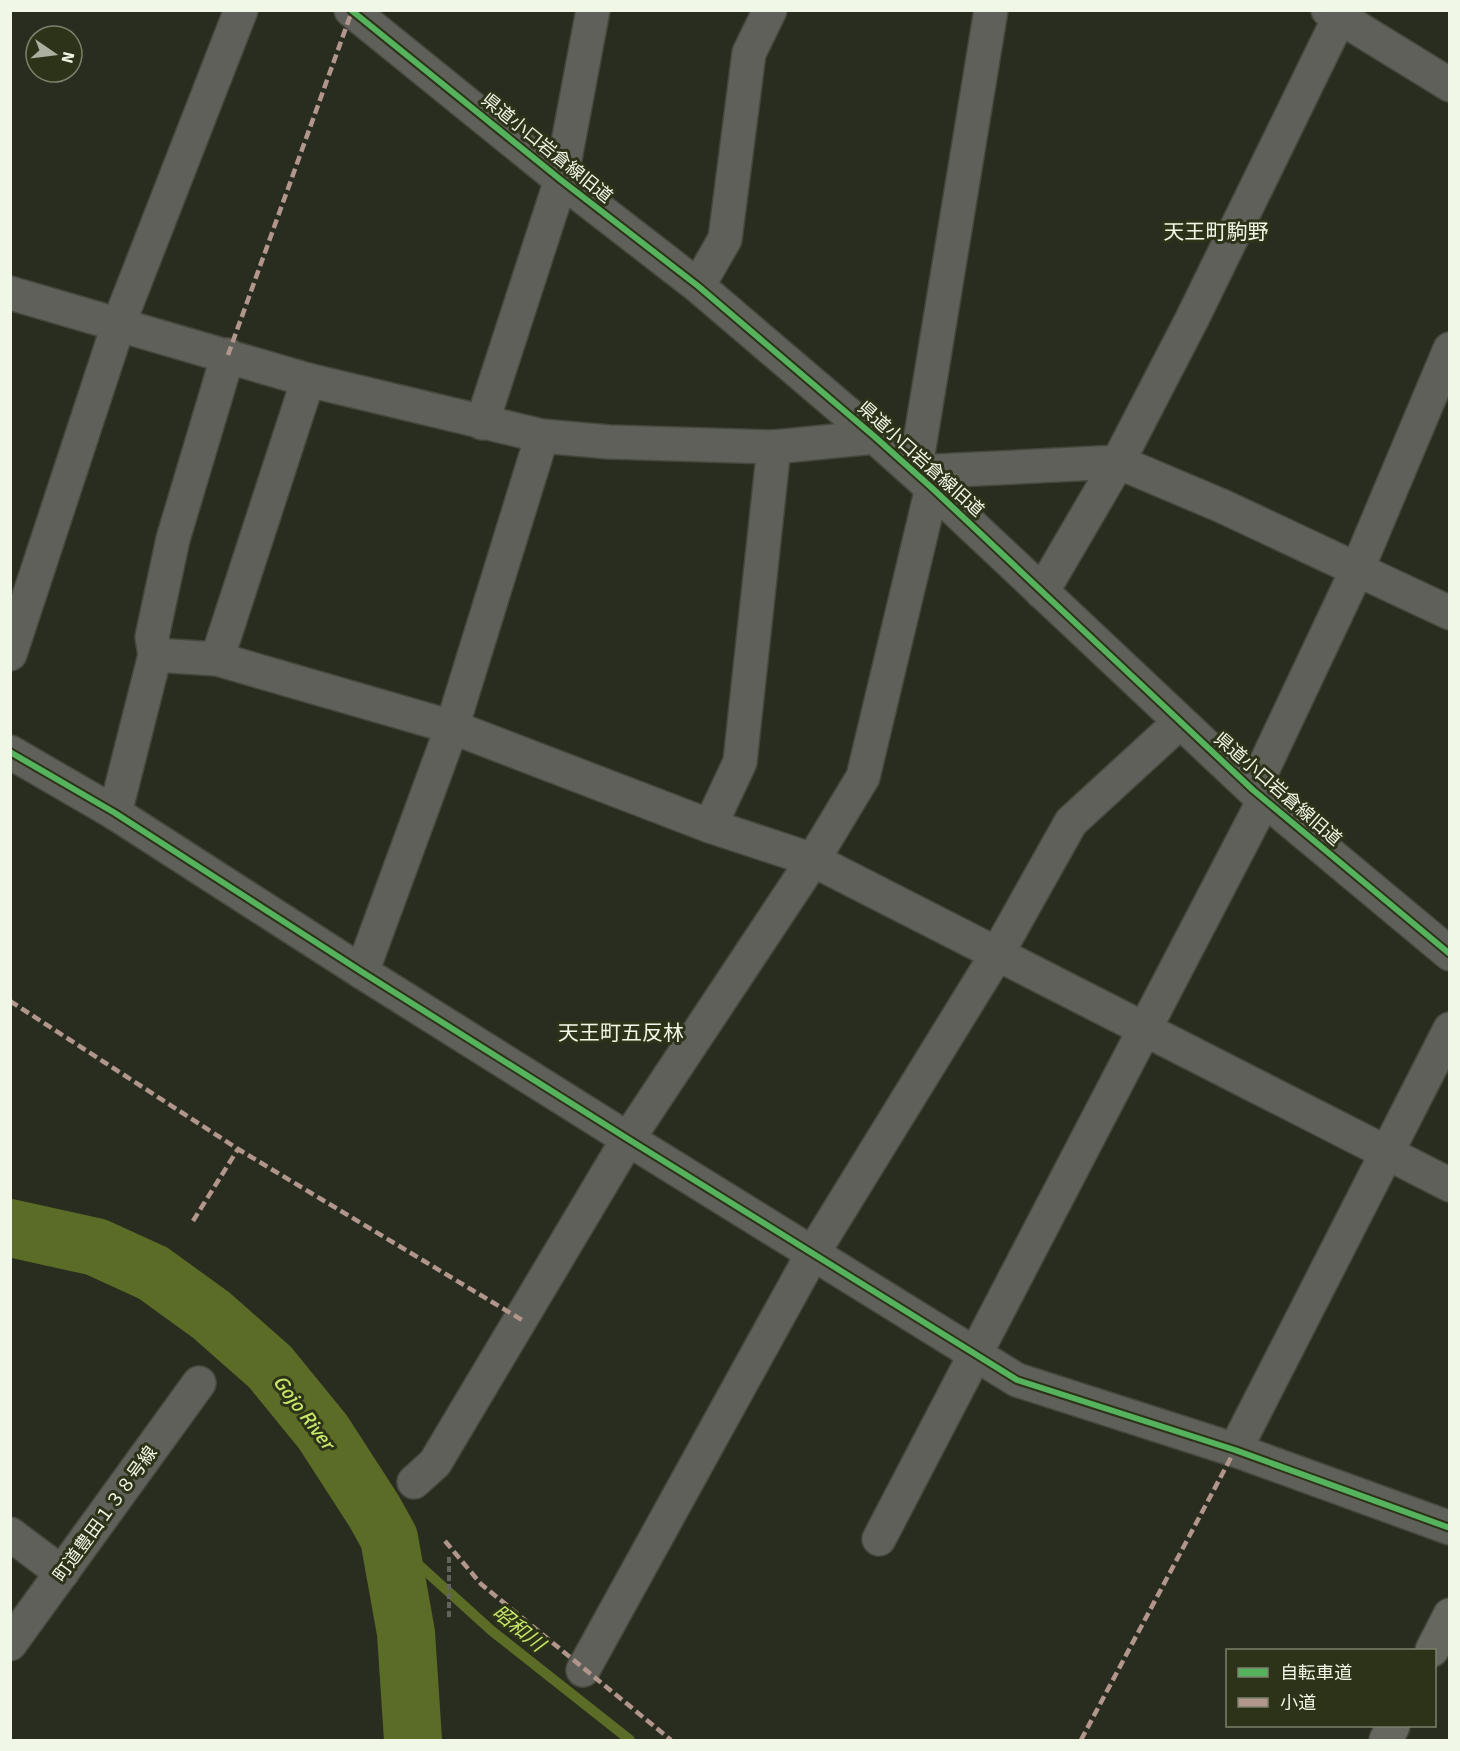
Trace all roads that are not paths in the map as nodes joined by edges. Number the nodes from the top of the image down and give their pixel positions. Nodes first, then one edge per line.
1 (241, 10) edge
2 (351, 10) edge
3 (593, 10) edge
4 (770, 10) edge
5 (991, 10) edge
6 (1337, 13) edge
7 (1449, 85) edge
8 (561, 180) junction
9 (698, 286) junction
10 (10, 293) edge
11 (119, 323) junction
12 (1449, 349) edge
13 (228, 355) junction
14 (308, 380) junction
15 (482, 423) junction
16 (542, 436) junction
17 (875, 437) junction
18 (774, 447) junction
19 (1118, 462) junction
20 (924, 480) junction
21 (1357, 570) junction
22 (1042, 592) junction
23 (1449, 613) edge
24 (10, 654) edge
25 (154, 655) junction
26 (217, 659) junction
27 (1180, 722) junction
28 (452, 727) junction
29 (10, 752) edge
30 (1258, 795) junction
31 (115, 813) junction
32 (710, 826) junction
33 (813, 860) junction
34 (997, 954) junction
35 (1449, 954) edge
36 (362, 972) junction
37 (1449, 1029) edge
38 (1144, 1030) junction
39 (628, 1139) junction
40 (1386, 1153) junction
41 (1449, 1185) edge
42 (813, 1253) junction
43 (976, 1354) junction
44 (199, 1383) dead end
45 (1235, 1450) junction
46 (414, 1482) dead end
47 (1449, 1528) edge
48 (10, 1534) edge
49 (879, 1539) dead end
50 (62, 1573) junction
51 (1449, 1615) edge
52 (10, 1644) edge
53 (1432, 1649) edge
54 (583, 1670) dead end

1 - 11 street
2 - 8 street, 県道小口岩倉線旧道
3 - 8 street
4 - 9 street
5 - 20 street
6 - 7 street
6 - 19 street
8 - 9 street, 県道小口岩倉線旧道
8 - 15 street
9 - 17 street, 県道小口岩倉線旧道
10 - 11 street
11 - 13 street
11 - 24 street
12 - 21 street
13 - 14 street
13 - 25 street
14 - 15 street
14 - 26 street
15 - 16 street
16 - 18 street
16 - 28 street
17 - 18 street
17 - 20 street, 県道小口岩倉線旧道
18 - 32 street
19 - 20 street
19 - 21 street
19 - 22 street
20 - 22 street, 県道小口岩倉線旧道
20 - 33 street
21 - 23 street
21 - 30 street
22 - 27 street, 県道小口岩倉線旧道
25 - 26 street
25 - 31 street
26 - 28 street
27 - 30 street, 県道小口岩倉線旧道
27 - 34 street
28 - 32 street
28 - 36 street
29 - 31 street
30 - 35 street, 県道小口岩倉線旧道
30 - 38 street
31 - 36 street
32 - 33 street
33 - 34 street
33 - 39 street
34 - 38 street
34 - 42 street
36 - 39 street
37 - 40 street
38 - 40 street
38 - 43 street
39 - 42 street
39 - 46 street
40 - 41 street
40 - 45 street
42 - 43 street
42 - 54 street
43 - 45 street
43 - 49 street
44 - 50 street, 町道豊田１３８号線
45 - 47 street
48 - 50 street
50 - 52 street, 町道豊田１３８号線
51 - 53 main road

